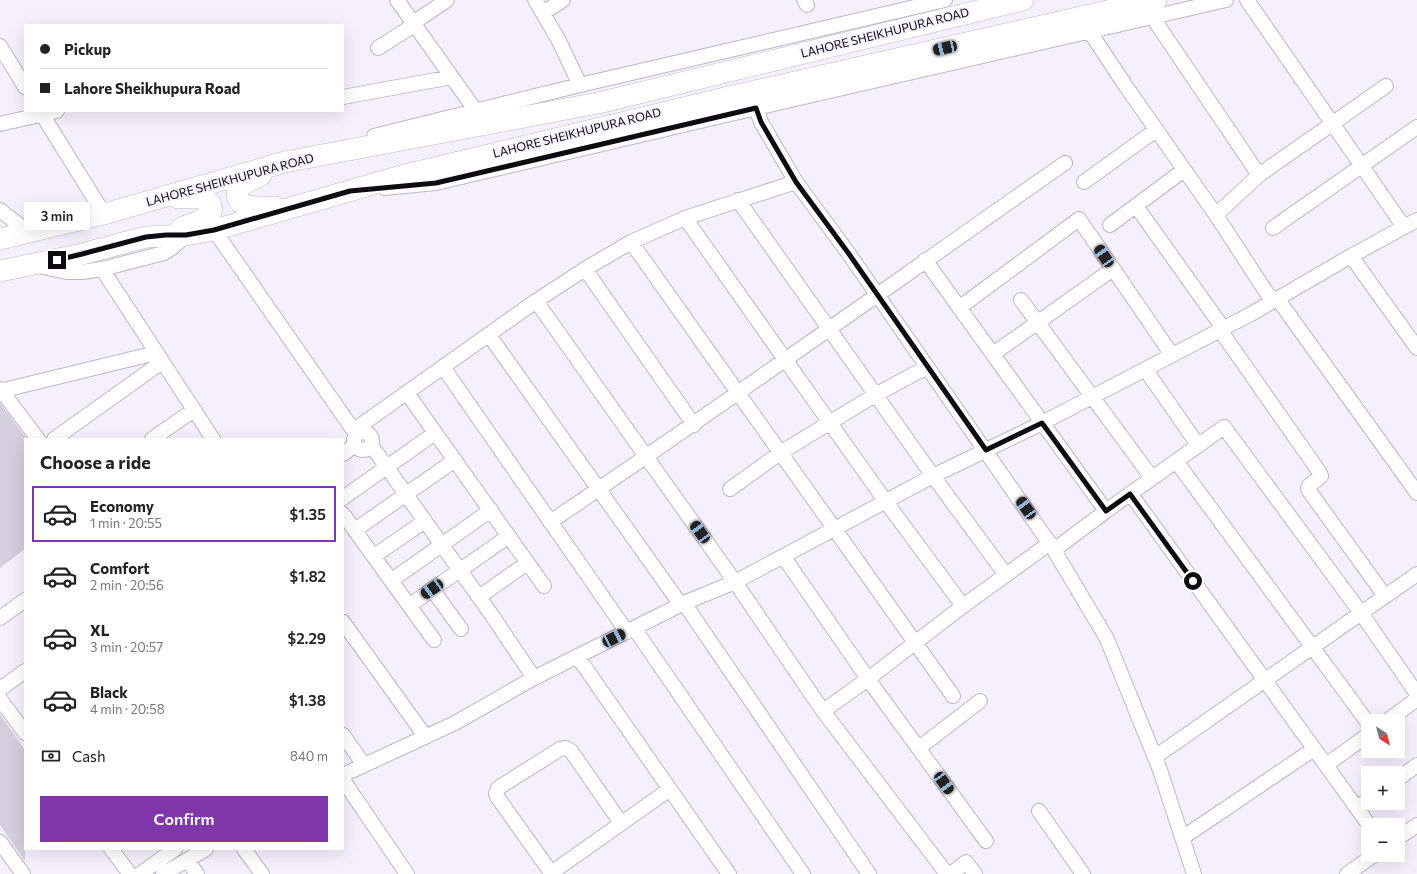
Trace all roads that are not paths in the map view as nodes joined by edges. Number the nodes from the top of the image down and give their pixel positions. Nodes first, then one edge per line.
1 (396, 0) edge
2 (447, 0) edge
3 (535, 0) edge
4 (563, 0) edge
5 (945, 0) edge
6 (1023, 0) edge
7 (1226, 0) edge
8 (1247, 0) edge
9 (1155, 9) edge
10 (543, 13) junction
11 (414, 24) junction
12 (1090, 32) junction
13 (0, 46) edge
14 (378, 48) dead end
15 (452, 77) junction
16 (24, 85) edge
17 (580, 85) junction
18 (1386, 86) dead end
19 (344, 97) edge
20 (756, 108) junction
21 (476, 111) junction
22 (41, 113) edge
23 (1332, 123) junction
24 (0, 124) edge
25 (1417, 127) edge
26 (1156, 130) junction
27 (285, 162) junction
28 (1064, 163) dead end
29 (1362, 166) junction
30 (1184, 170) junction
31 (1259, 175) junction
32 (796, 182) junction
33 (1084, 182) dead end
34 (350, 191) junction
35 (160, 198) junction
36 (738, 200) junction
37 (300, 206) junction
38 (1136, 206) junction
39 (0, 210) edge
40 (104, 214) junction
41 (1216, 215) junction
42 (684, 218) junction
43 (1417, 220) edge
44 (1110, 225) dead end
45 (1404, 227) junction
46 (1273, 228) dead end
47 (214, 230) junction
48 (28, 232) junction
49 (176, 235) junction
50 (0, 239) edge
51 (631, 242) junction
52 (1351, 256) junction
53 (925, 260) junction
54 (31, 265) junction
55 (102, 269) junction
56 (585, 269) junction
57 (1113, 269) junction
58 (0, 271) edge
59 (877, 294) junction
60 (1021, 300) dead end
61 (1275, 300) junction
62 (536, 302) junction
63 (959, 308) junction
64 (1037, 322) junction
65 (828, 329) junction
66 (1221, 329) junction
67 (489, 335) junction
68 (1417, 348) edge
69 (993, 354) junction
70 (1172, 355) junction
71 (159, 357) junction
72 (785, 359) junction
73 (443, 367) junction
74 (927, 367) junction
75 (1145, 369) junction
76 (0, 390) edge
77 (407, 393) junction
78 (737, 394) junction
79 (875, 395) junction
80 (1092, 397) junction
81 (194, 410) junction
82 (830, 422) junction
83 (1042, 423) junction
84 (694, 425) junction
85 (435, 433) junction
86 (355, 437) junction
87 (37, 438) edge
88 (55, 438) edge
89 (153, 438) edge
90 (212, 438) edge
91 (1198, 445) junction
92 (986, 450) junction
93 (780, 452) junction
94 (344, 453) edge
95 (646, 458) junction
96 (455, 460) junction
97 (1176, 461) junction
98 (387, 467) junction
99 (933, 476) junction
100 (1152, 478) junction
101 (730, 489) dead end
102 (598, 490) junction
103 (1417, 493) edge
104 (1130, 494) junction
105 (406, 495) junction
106 (344, 497) edge
107 (886, 502) junction
108 (491, 510) junction
109 (1106, 511) junction
110 (344, 515) edge
111 (425, 521) junction
112 (550, 522) junction
113 (834, 528) junction
114 (355, 530) junction
115 (509, 536) junction
116 (442, 545) junction
117 (1052, 546) junction
118 (374, 556) junction
119 (783, 556) junction
120 (527, 563) junction
121 (460, 570) junction
122 (1417, 574) edge
123 (1006, 575) junction
124 (392, 580) junction
125 (735, 582) junction
126 (544, 586) dead end
127 (432, 589) junction
128 (1385, 596) junction
129 (479, 598) junction
130 (24, 601) edge
131 (682, 604) junction
132 (410, 605) junction
133 (963, 606) junction
134 (1361, 613) junction
135 (0, 618) edge
136 (344, 623) edge
137 (461, 629) dead end
138 (630, 630) junction
139 (434, 640) dead end
140 (914, 642) junction
141 (1312, 647) junction
142 (577, 656) junction
143 (24, 672) edge
144 (534, 678) junction
145 (868, 678) junction
146 (1264, 680) junction
147 (0, 689) edge
148 (1417, 694) edge
149 (953, 696) dead end
150 (0, 699) edge
151 (1417, 699) edge
152 (980, 701) dead end
153 (823, 710) junction
154 (1361, 714) edge
155 (1397, 714) edge
156 (24, 732) edge
157 (344, 736) edge
158 (425, 736) junction
159 (1361, 739) edge
160 (919, 748) junction
161 (1314, 748) junction
162 (1155, 757) junction
163 (364, 765) junction
164 (1326, 765) junction
165 (1417, 765) edge
166 (1405, 774) edge
167 (344, 775) edge
168 (344, 781) edge
169 (670, 789) junction
170 (1361, 802) edge
171 (1039, 811) dead end
172 (620, 823) junction
173 (1417, 825) edge
174 (1405, 833) edge
175 (1182, 838) junction
176 (986, 841) dead end
177 (0, 842) edge
178 (112, 850) edge
179 (174, 850) edge
180 (204, 850) edge
181 (245, 850) edge
182 (187, 860) junction
183 (1364, 862) edge
184 (23, 874) edge
185 (130, 874) edge
186 (140, 874) edge
187 (163, 874) edge
188 (197, 874) edge
189 (262, 874) edge
190 (407, 874) edge
191 (552, 874) edge
192 (729, 874) edge
193 (803, 874) edge
194 (869, 874) edge
195 (947, 874) edge
196 (951, 874) edge
197 (975, 874) edge
198 (1083, 874) edge
199 (1194, 874) edge
200 (1347, 874) edge

1 - 11 street
2 - 11 street
3 - 10 street
4 - 10 street
5 - 17 street
6 - 27 highway, LAHORE SHEIKHUPURA ROAD
7 - 9 street
8 - 23 street
9 - 12 street
9 - 31 street
9 - 34 highway, LAHORE SHEIKHUPURA ROAD
10 - 17 street
11 - 14 street
11 - 15 street
12 - 20 street
12 - 26 street
13 - 16 street
15 - 19 street
15 - 21 street
17 - 21 street
18 - 23 street
20 - 32 street
20 - 34 street
21 - 27 street
22 - 24 street
22 - 40 street
23 - 29 street
23 - 31 street
25 - 29 street
26 - 30 street
26 - 33 street
27 - 35 highway, LAHORE SHEIKHUPURA ROAD
27 - 37 highway
28 - 53 street
29 - 45 street
29 - 46 street
30 - 38 street
30 - 41 street
31 - 41 street
32 - 36 street
32 - 59 street
34 - 37 highway, LAHORE SHEIKHUPURA ROAD
35 - 40 highway, LAHORE SHEIKHUPURA ROAD
35 - 49 highway
36 - 42 street
36 - 65 street
37 - 47 highway, LAHORE SHEIKHUPURA ROAD
38 - 44 street
38 - 66 street
39 - 48 street
40 - 48 highway, LAHORE SHEIKHUPURA ROAD
41 - 61 street
42 - 51 street
42 - 72 street
43 - 45 street
45 - 52 street
47 - 49 highway, LAHORE SHEIKHUPURA ROAD
47 - 86 street
48 - 50 highway, LAHORE SHEIKHUPURA ROAD
49 - 54 highway, LAHORE SHEIKHUPURA ROAD
49 - 55 street
51 - 56 street
51 - 78 street
52 - 61 street
52 - 68 street
53 - 59 street
53 - 63 street
54 - 55 street
54 - 58 highway, LAHORE SHEIKHUPURA ROAD
55 - 71 street
56 - 62 street
56 - 84 street
57 - 63 street
57 - 64 street
57 - 70 street
59 - 65 street
59 - 74 street
60 - 64 street
61 - 66 street
61 - 103 street
62 - 67 street
62 - 95 street
63 - 69 street
64 - 69 street
64 - 80 street
65 - 72 street
65 - 79 street
66 - 70 street
66 - 128 street
67 - 73 street
67 - 102 street
69 - 83 street
70 - 75 street
71 - 76 street
71 - 81 street
71 - 88 street
72 - 78 street
72 - 82 street
73 - 77 street
73 - 112 street
74 - 79 street
74 - 92 street
75 - 80 street
75 - 91 street
76 - 87 street
77 - 85 street
77 - 86 street
78 - 84 street
78 - 93 street
79 - 82 street
79 - 99 street
80 - 83 street
80 - 100 street
81 - 89 street
81 - 90 street
82 - 93 street
82 - 107 street
83 - 92 street
83 - 109 street
84 - 95 street
85 - 96 street
85 - 98 street
86 - 94 street
86 - 98 street
91 - 97 street
91 - 134 street
92 - 99 street
92 - 117 street
93 - 101 street
93 - 113 street
95 - 102 street
95 - 125 street
96 - 105 street
96 - 108 street
97 - 100 street
97 - 141 street
98 - 105 street
98 - 106 street
99 - 107 street
99 - 123 street
100 - 104 street
102 - 112 street
102 - 131 street
104 - 109 street
104 - 146 street
105 - 111 street
105 - 114 street
107 - 113 street
107 - 133 street
108 - 115 street
108 - 116 street
109 - 117 street
110 - 114 street
111 - 116 street
111 - 118 street
112 - 138 street
113 - 119 street
113 - 140 street
114 - 118 street
115 - 120 street
115 - 121 street
116 - 121 street
116 - 124 street
117 - 123 street
117 - 162 street
118 - 124 street
119 - 125 street
119 - 145 street
120 - 126 street
120 - 129 street
121 - 127 street
121 - 129 street
122 - 128 street
123 - 133 street
124 - 132 street
125 - 131 street
125 - 153 street
127 - 132 street
127 - 137 street
128 - 134 street
129 - 144 street
130 - 135 street
131 - 138 street
131 - 194 street
132 - 139 street
133 - 140 street
134 - 141 street
134 - 148 street
136 - 158 street
138 - 142 street
138 - 193 street
140 - 145 street
140 - 149 street
141 - 146 street
141 - 154 street
142 - 144 street
142 - 169 street
143 - 147 street
144 - 158 street
145 - 153 street
145 - 160 street
146 - 161 street
146 - 162 street
150 - 156 street
151 - 155 street
152 - 160 street
153 - 195 street
157 - 163 street
158 - 163 street
159 - 164 street
160 - 176 street
161 - 164 street
161 - 175 street
162 - 175 street
163 - 167 street
164 - 170 street
165 - 166 street
168 - 190 street
169 - 172 street
169 - 192 street
171 - 198 street
172 - 191 street
172 - 191 street
173 - 174 street
175 - 199 street
177 - 184 street
178 - 185 street
179 - 186 street
180 - 182 street
181 - 189 street
182 - 187 street
182 - 188 street
183 - 200 street
196 - 197 street

